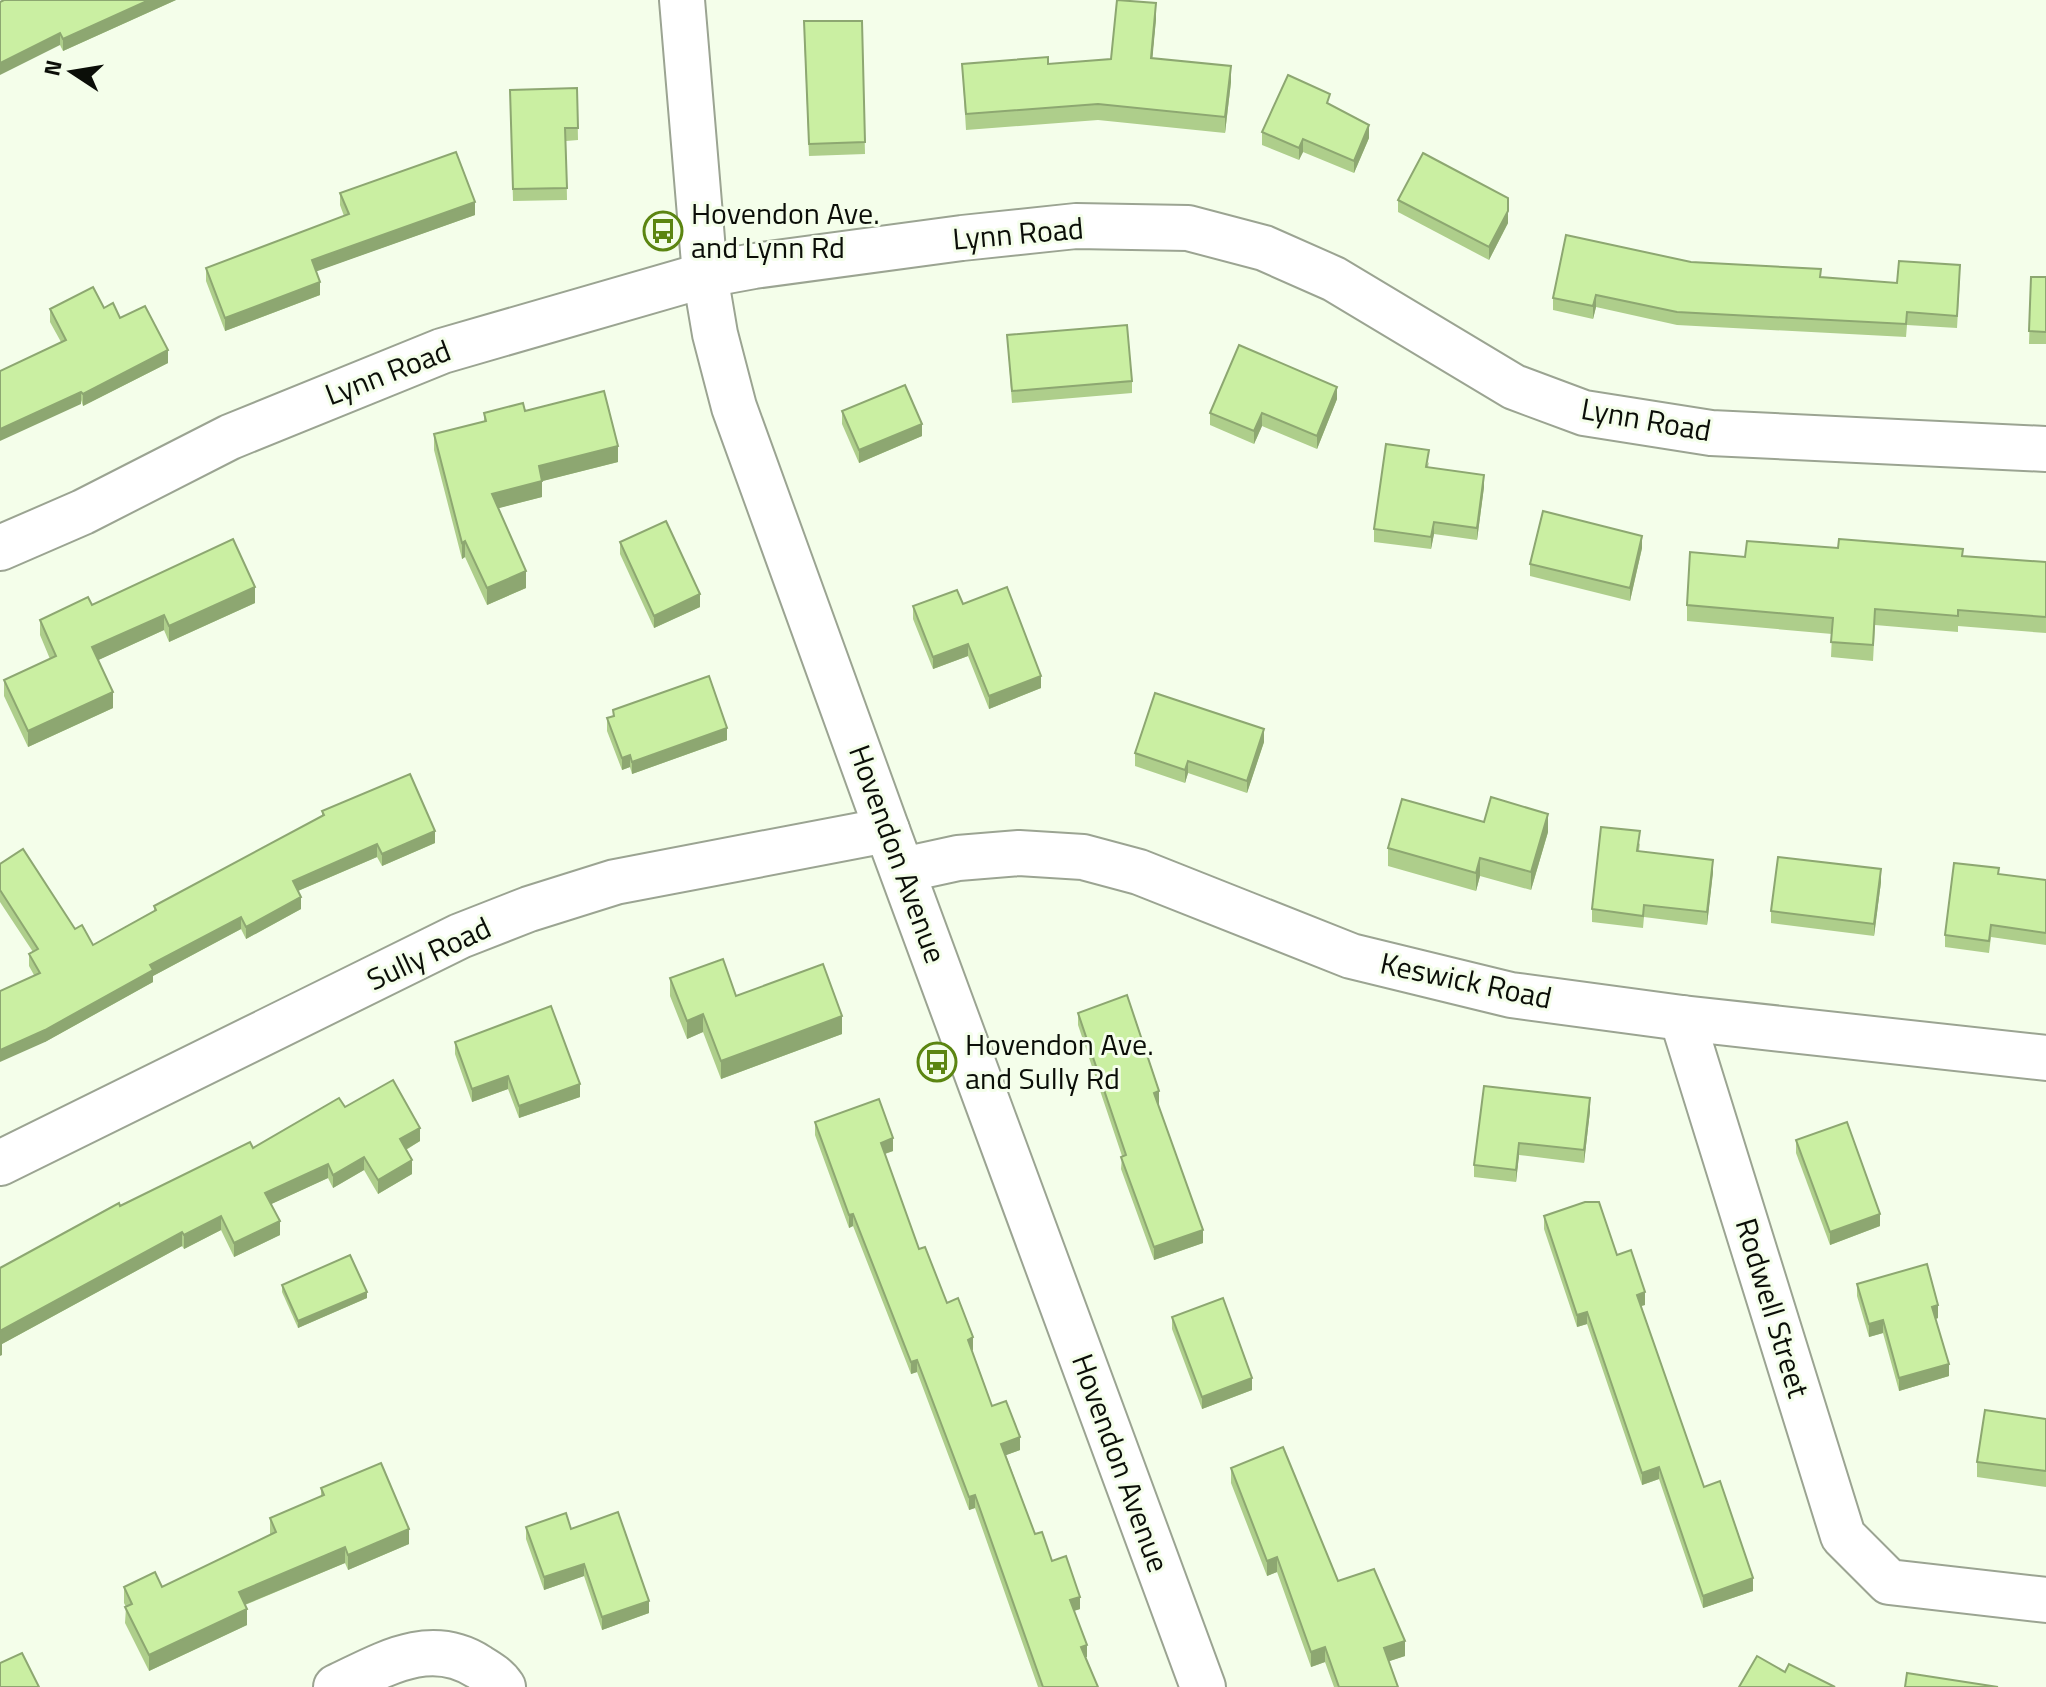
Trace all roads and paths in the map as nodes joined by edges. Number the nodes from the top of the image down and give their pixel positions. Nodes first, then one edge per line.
1 (682, 0) edge
2 (705, 275) junction
3 (2046, 449) edge
4 (0, 548) edge
5 (887, 830) junction
6 (903, 870) junction
7 (1682, 1018) junction
8 (2046, 1058) edge
9 (0, 1163) edge
10 (2046, 1600) edge
11 (336, 1687) edge
12 (503, 1687) edge
13 (1203, 1687) edge

1 - 2 street, Hovendon Avenue
2 - 3 street, Lynn Road
2 - 4 street, Lynn Road
2 - 5 street, Hovendon Avenue
5 - 6 street, Hovendon Avenue
5 - 9 street, Sully Road
6 - 7 street, Keswick Road
6 - 13 street, Hovendon Avenue
7 - 8 street, Keswick Road
7 - 10 street, Rodwell Street
11 - 12 street

